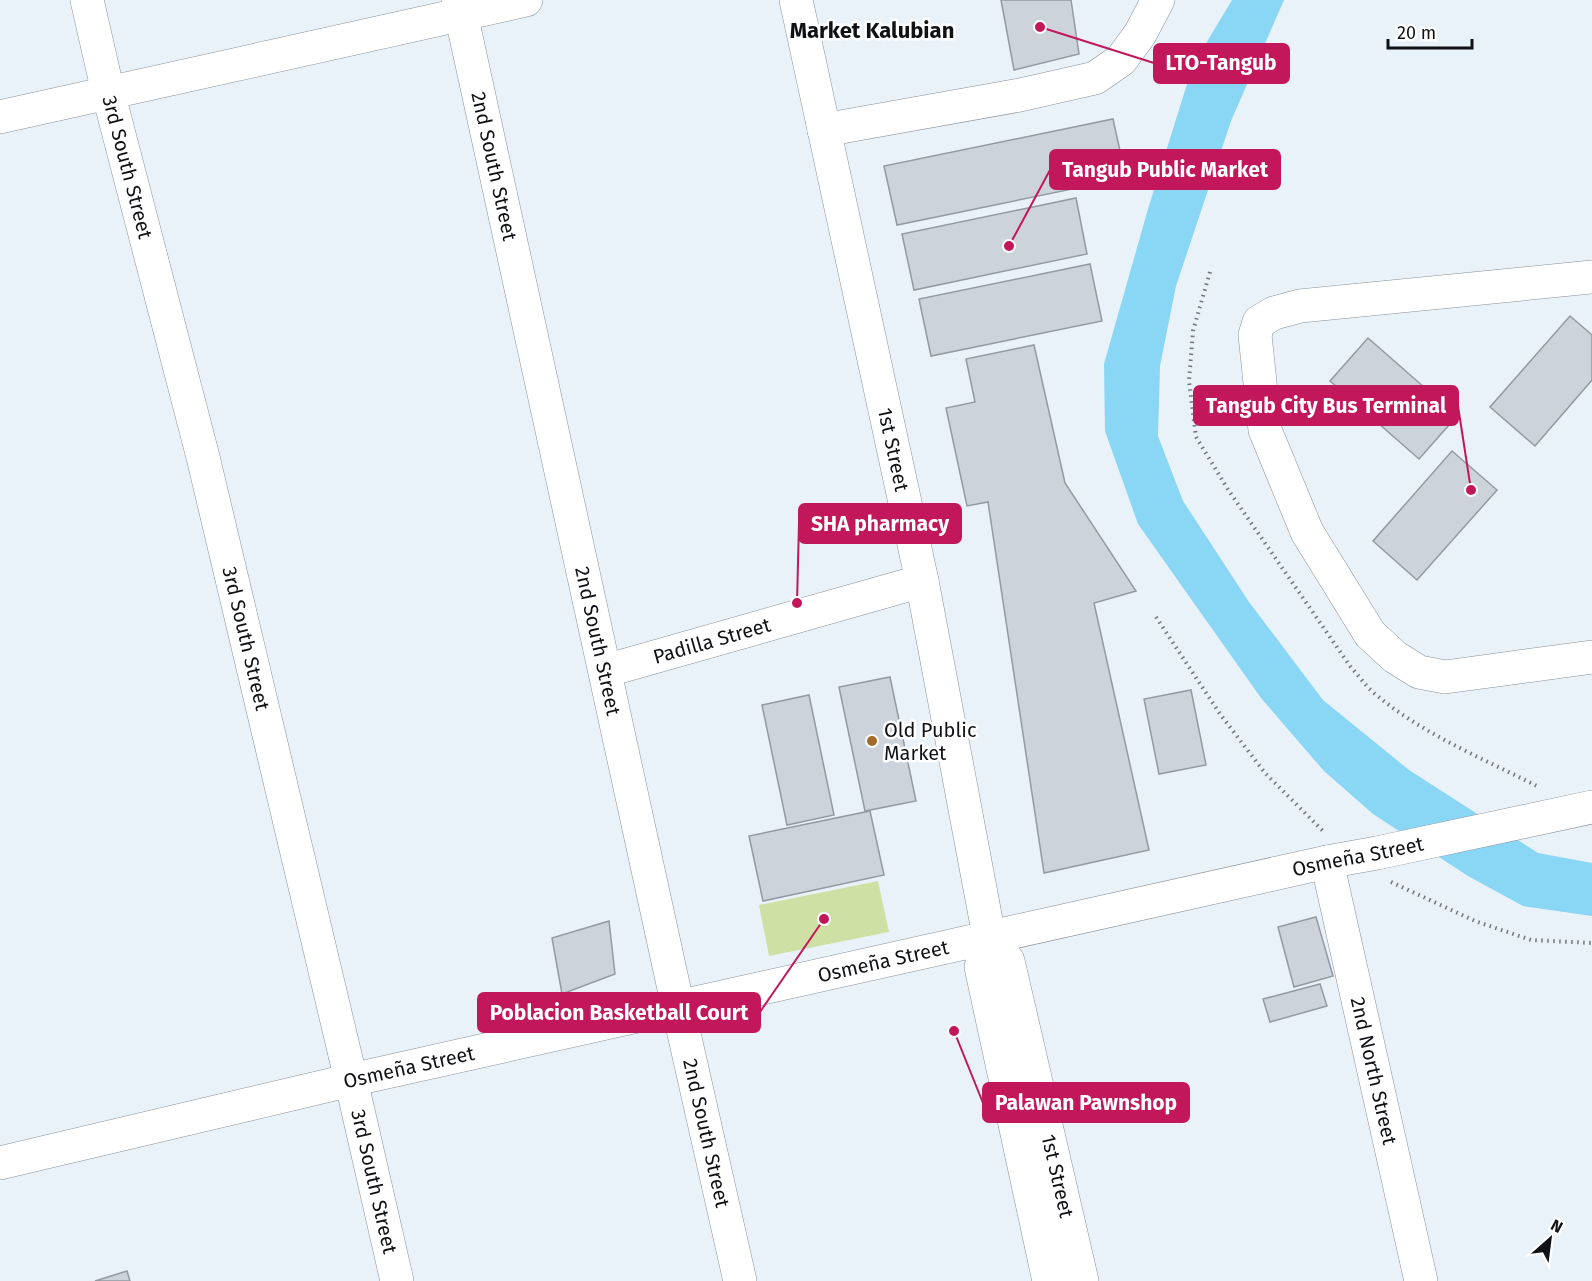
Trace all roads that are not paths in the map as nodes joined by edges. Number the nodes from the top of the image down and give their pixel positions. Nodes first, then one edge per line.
1 (87, 0) edge
2 (526, 0) edge
3 (796, 0) edge
4 (1158, 0) edge
5 (459, 7) edge
6 (108, 92) junction
7 (0, 117) edge
8 (824, 130) junction
9 (1592, 276) edge
10 (922, 581) junction
11 (1592, 657) edge
12 (605, 671) junction
13 (1592, 807) edge
14 (1352, 857) junction
15 (990, 936) junction
16 (678, 1007) junction
17 (351, 1080) junction
18 (0, 1163) edge
19 (397, 1281) edge
20 (740, 1281) edge
21 (1049, 1281) edge
22 (1082, 1281) edge
23 (1421, 1281) edge

1 - 6 street, 3rd South Street
2 - 5 street
3 - 8 street, 1st Street
4 - 8 street
5 - 6 street
5 - 12 street, 2nd South Street
6 - 7 street
6 - 17 street, 3rd South Street
8 - 10 street, 1st Street
9 - 11 street
10 - 12 street, Padilla Street
10 - 15 street, 1st Street
12 - 16 street, 2nd South Street
13 - 14 street, Osmeña Street
14 - 15 street, Osmeña Street
14 - 23 street, 2nd North Street
15 - 16 street, Osmeña Street
15 - 21 street, 1st Street
15 - 22 street, 1st Street
16 - 17 street, Osmeña Street
16 - 20 street, 2nd South Street
17 - 18 street, Osmeña Street
17 - 19 street, 3rd South Street

